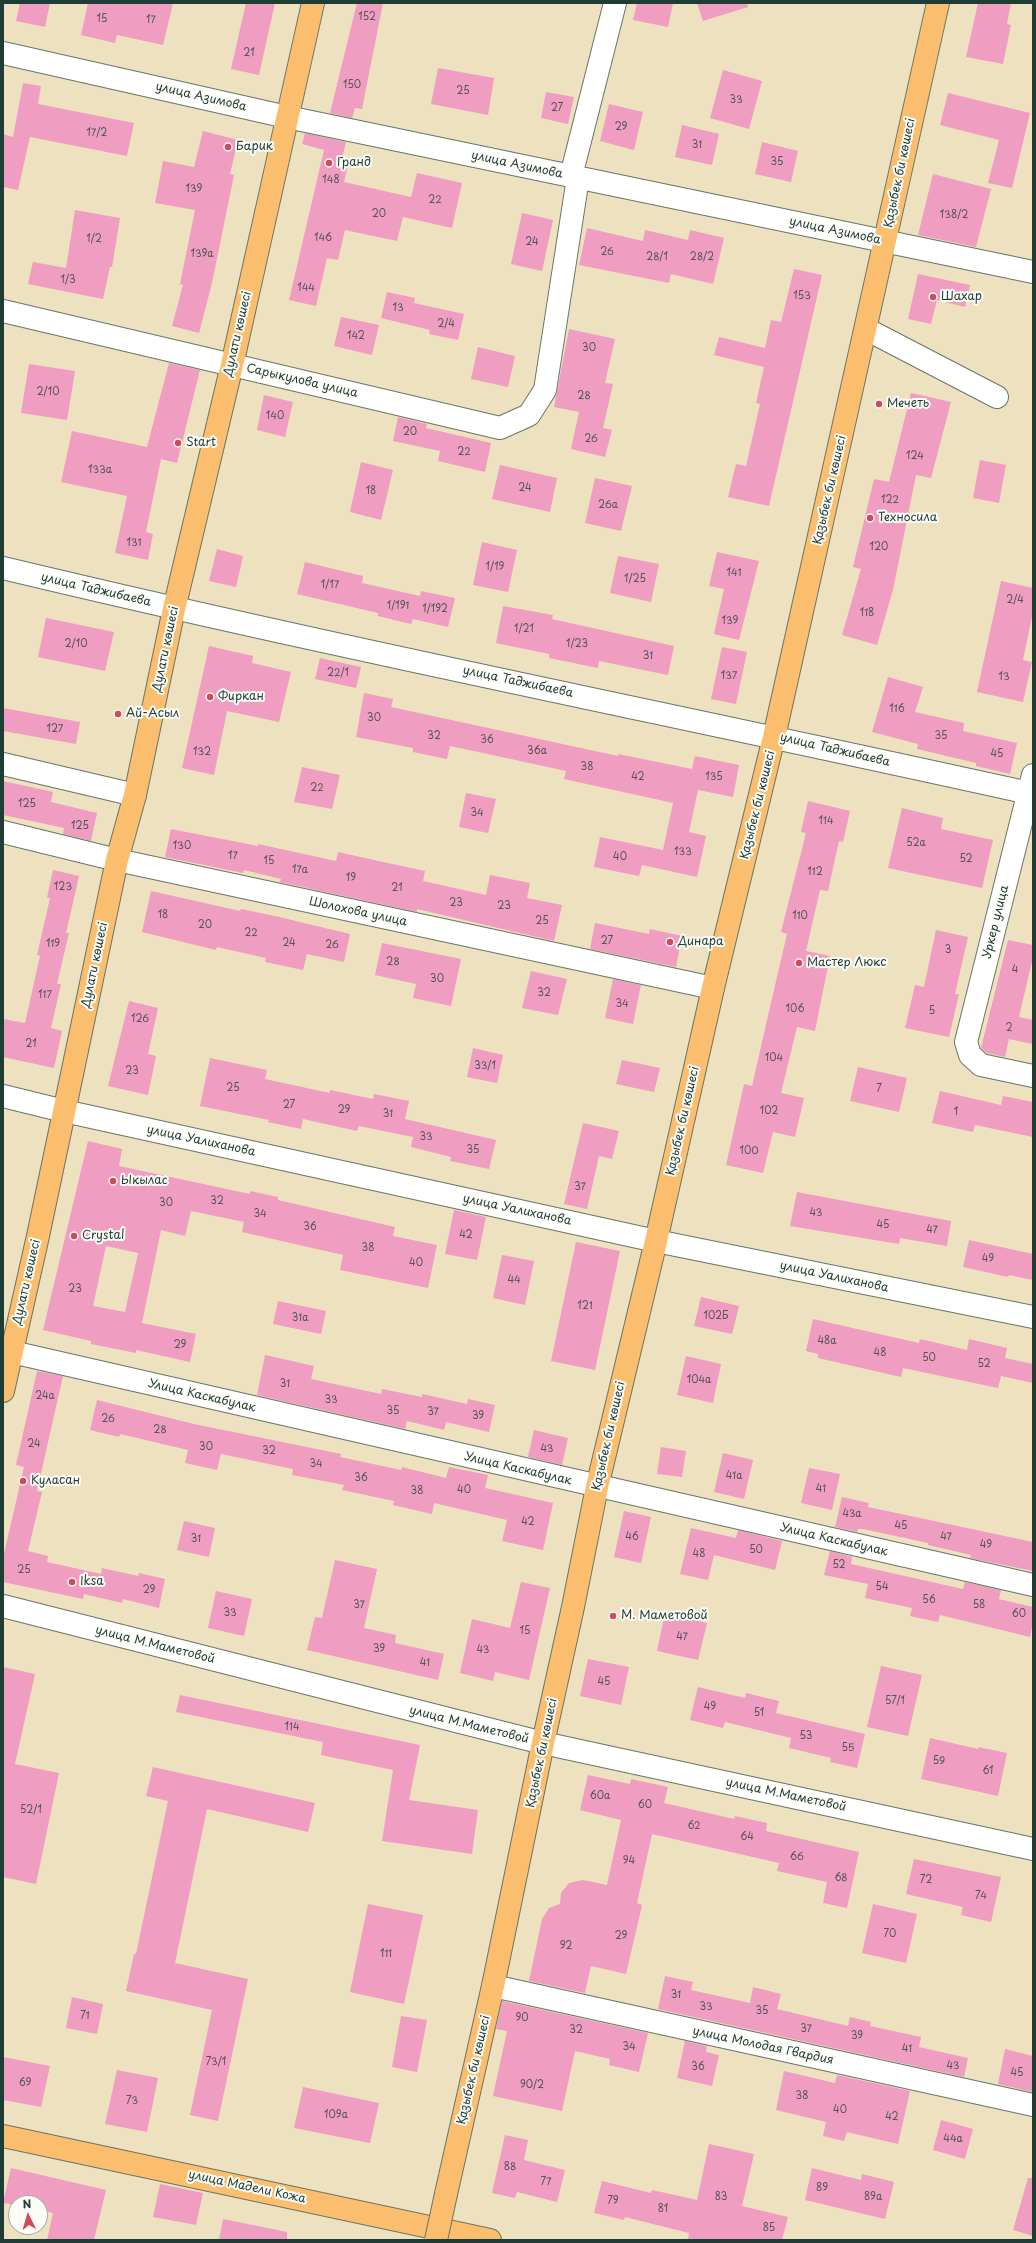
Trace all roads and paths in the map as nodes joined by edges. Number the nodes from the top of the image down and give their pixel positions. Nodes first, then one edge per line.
1 (313, 3) edge
2 (615, 3) edge
3 (938, 3) edge
4 (3, 53) edge
5 (287, 117) junction
6 (574, 177) junction
7 (885, 241) junction
8 (1033, 272) edge
9 (3, 311) edge
10 (866, 329) junction
11 (232, 365) junction
12 (997, 397) dead end
13 (3, 568) edge
14 (174, 609) junction
15 (774, 736) junction
16 (3, 764) edge
17 (1032, 788) edge
18 (135, 795) junction
19 (3, 832) edge
20 (117, 860) junction
21 (713, 988) junction
22 (1033, 1076) edge
23 (3, 1096) edge
24 (64, 1111) junction
25 (656, 1240) junction
26 (1033, 1317) edge
27 (7, 1351) edge
28 (3, 1391) edge
29 (597, 1487) junction
30 (1033, 1585) edge
31 (3, 1606) edge
32 (543, 1743) junction
33 (1033, 1848) edge
34 (493, 1986) junction
35 (1033, 2105) edge
36 (3, 2136) edge
37 (436, 2240) edge
38 (490, 2240) edge

1 - 5 main road, Дулати көшесі
2 - 6 street
3 - 7 main road, Қазыбек би көшесі
4 - 5 street, улица Азимова
5 - 6 street, улица Азимова
5 - 11 main road, Дулати көшесі
6 - 7 street, улица Азимова
6 - 11 street, Сарыкулова улица
7 - 8 street, улица Азимова
7 - 10 main road, Қазыбек би көшесі
9 - 11 street, Сарыкулова улица
10 - 12 street
10 - 15 main road, Қазыбек би көшесі
11 - 14 main road, Дулати көшесі
13 - 14 street, улица Таджибаева
14 - 15 street, улица Таджибаева
14 - 18 main road, Дулати көшесі
15 - 17 street, улица Таджибаева
15 - 21 main road, Қазыбек би көшесі
16 - 18 street
17 - 22 street, Уркер улица
18 - 20 main road, Дулати көшесі
19 - 20 street, Шолохова улица
20 - 21 street, Шолохова улица
20 - 24 main road, Дулати көшесі
21 - 25 main road, Қазыбек би көшесі
23 - 24 street, улица Уалиханова
24 - 25 street, улица Уалиханова
24 - 27 main road, Дулати көшесі
25 - 26 street, улица Уалиханова
25 - 29 main road, Қазыбек би көшесі
27 - 28 main road, Дулати көшесі
27 - 29 street, Улица Каскабулак
29 - 30 street, Улица Каскабулак
29 - 32 main road, Қазыбек би көшесі
31 - 32 street, улица М.Маметовой
32 - 33 street, улица М.Маметовой
32 - 34 main road, Қазыбек би көшесі
34 - 35 street, улица Молодая Гвардия
34 - 37 main road, Қазыбек би көшесі, bridge
36 - 38 main road, улица Мадели Кожа

